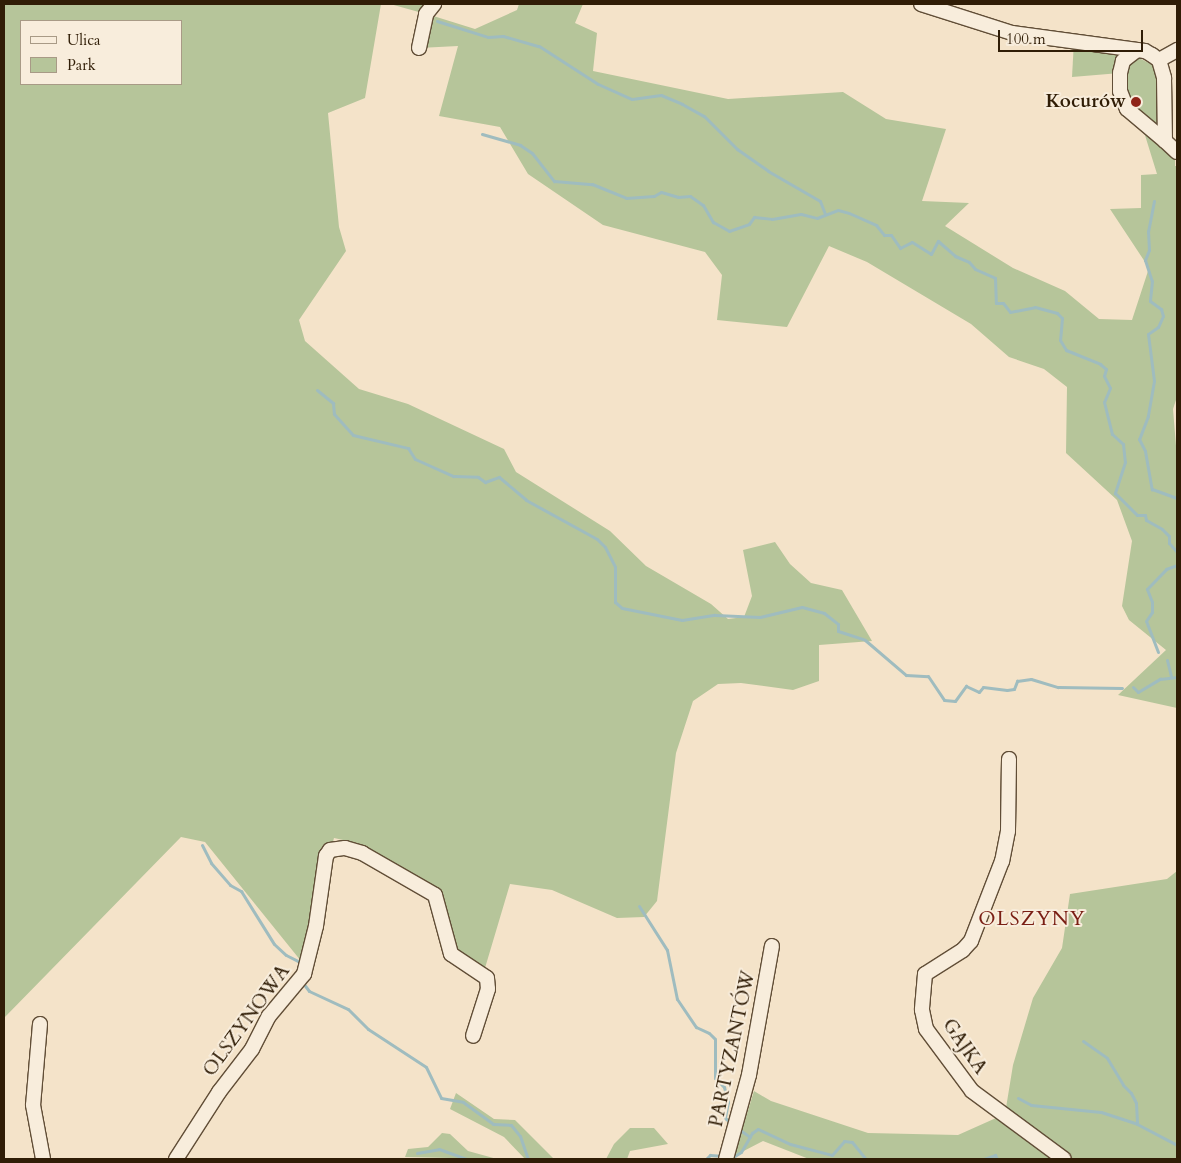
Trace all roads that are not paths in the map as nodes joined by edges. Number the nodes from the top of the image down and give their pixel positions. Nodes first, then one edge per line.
1 (434, 4) edge
2 (921, 4) edge
3 (419, 48) dead end
4 (1137, 50) junction
5 (1177, 50) edge
6 (1159, 60) junction
7 (1165, 141) junction
8 (1177, 152) edge
9 (1009, 759) dead end
10 (772, 946) dead end
11 (40, 1024) dead end
12 (473, 1036) dead end
13 (43, 1159) edge
14 (176, 1159) edge
15 (726, 1159) edge
16 (1064, 1159) edge

1 - 3 street
2 - 4 street
4 - 6 street
4 - 7 street
5 - 6 street
6 - 7 street
7 - 8 street
9 - 16 street, GAJKA
10 - 15 street, PARTYZANTÓW
11 - 13 street
12 - 14 street, OLSZYNOWA

